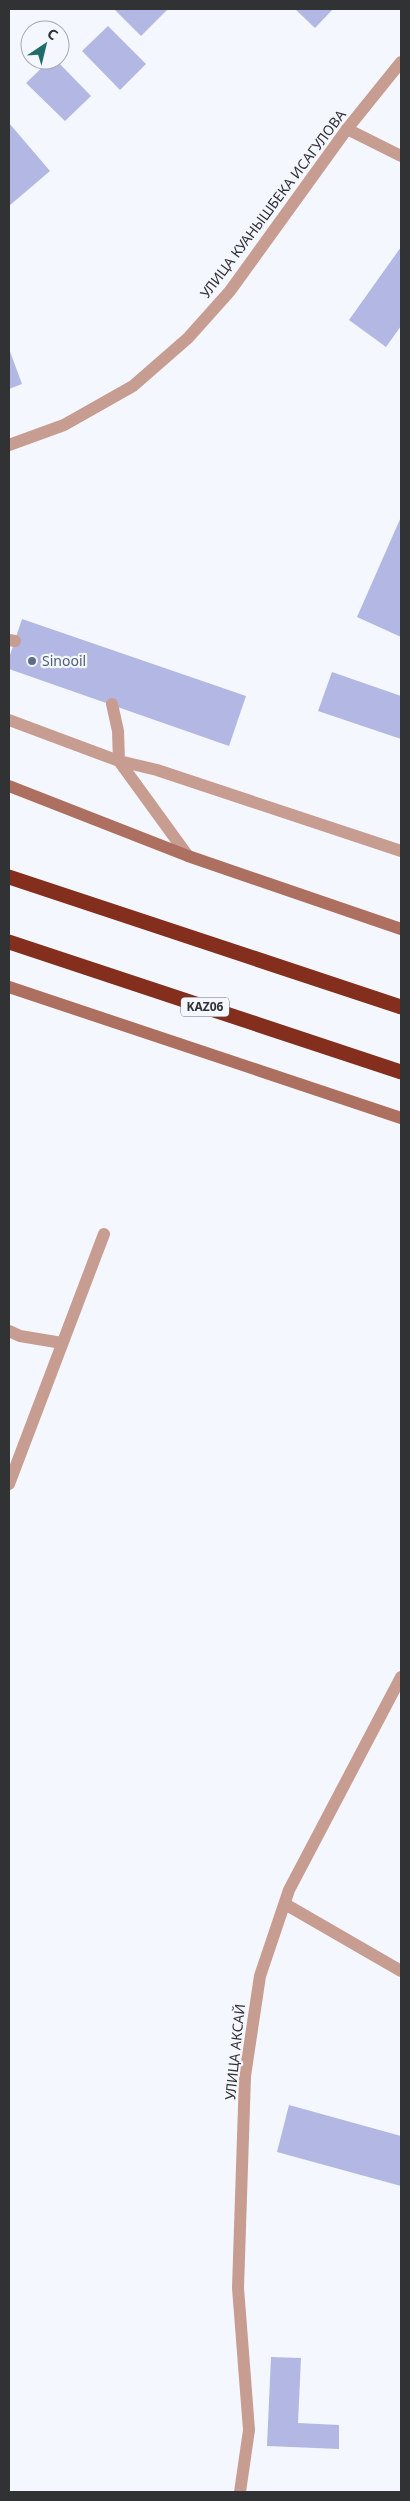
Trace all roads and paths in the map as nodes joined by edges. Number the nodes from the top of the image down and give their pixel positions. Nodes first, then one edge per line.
1 (401, 62) edge
2 (347, 129) junction
3 (401, 156) edge
4 (9, 445) edge
5 (112, 704) dead end
6 (9, 720) edge
7 (119, 761) junction
8 (9, 786) edge
9 (401, 851) edge
10 (188, 856) junction
11 (9, 877) edge
12 (401, 929) edge
13 (9, 942) edge
14 (9, 987) edge
15 (401, 1007) edge
16 (401, 1072) edge
17 (401, 1118) edge
18 (104, 1234) dead end
19 (9, 1331) edge
20 (62, 1343) junction
21 (9, 1484) edge
22 (401, 1677) edge
23 (285, 1904) junction
24 (401, 1971) edge
25 (240, 2492) edge

1 - 2 street, УЛИЦА КУАНЫШБЕКА ИСАГУЛОВА
2 - 3 street
2 - 4 street, УЛИЦА КУАНЫШБЕКА ИСАГУЛОВА
5 - 7 street
6 - 7 street
7 - 9 street
7 - 10 street
8 - 10 main road
10 - 12 main road
11 - 15 highway
13 - 16 highway, KАZ06
14 - 17 main road
18 - 20 street
19 - 20 street
20 - 21 street
22 - 23 street, УЛИЦА АКСАЙ
23 - 24 street
23 - 25 street, УЛИЦА АКСАЙ

